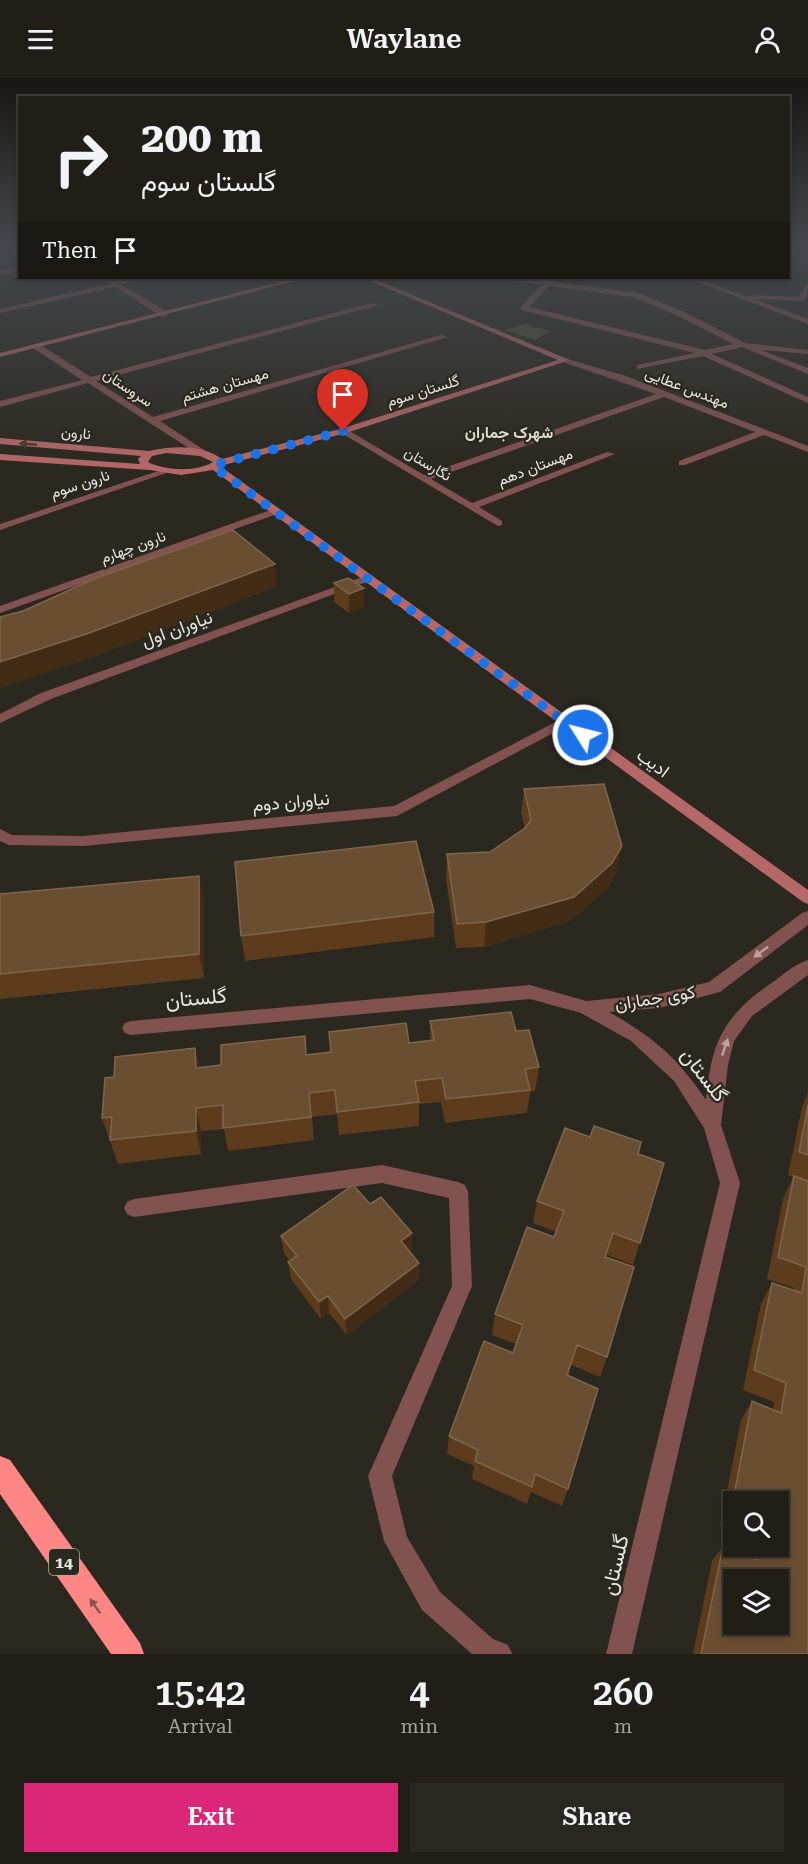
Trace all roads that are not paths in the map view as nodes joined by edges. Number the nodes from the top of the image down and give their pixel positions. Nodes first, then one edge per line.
1 (134, 322) edge
2 (313, 322) edge
3 (472, 322) edge
4 (573, 322) edge
5 (696, 322) edge
6 (444, 337) dead end
7 (741, 345) junction
8 (36, 346) junction
9 (702, 352) junction
10 (808, 352) edge
11 (0, 355) edge
12 (566, 360) junction
13 (640, 367) dead end
14 (808, 371) edge
15 (92, 380) junction
16 (664, 394) junction
17 (808, 399) edge
18 (0, 404) edge
19 (151, 421) junction
20 (343, 431) junction
21 (764, 432) junction
22 (0, 441) edge
23 (808, 449) edge
24 (149, 454) junction
25 (204, 454) junction
26 (610, 454) dead end
27 (2, 458) edge
28 (682, 463) dead end
29 (216, 465) junction
30 (148, 467) junction
31 (170, 470) junction
32 (423, 479) junction
33 (471, 507) junction
34 (276, 512) junction
35 (498, 524) dead end
36 (0, 527) edge
37 (368, 578) junction
38 (0, 610) edge
39 (0, 719) edge
40 (565, 721) junction
41 (0, 834) edge
42 (808, 898) edge
43 (808, 917) edge
44 (808, 966) edge
45 (586, 1008) junction
46 (131, 1028) dead end
47 (712, 1125) junction
48 (134, 1208) dead end
49 (0, 1470) edge
50 (129, 1654) edge
51 (499, 1654) edge
52 (619, 1654) edge

1 - 8 street
2 - 15 street
3 - 12 street, مهندس عطایی
4 - 9 street
5 - 7 street
6 - 19 street, مهستان هشتم
7 - 9 street
7 - 10 street
7 - 14 street
8 - 11 street
8 - 15 street, سروستان
9 - 13 street
9 - 17 street
12 - 16 street, مهندس عطایی
12 - 20 street, گلستان سوم
15 - 18 street
15 - 19 street, سروستان
16 - 21 street, مهندس عطایی
16 - 32 street
19 - 25 street, سروستان
20 - 29 street, گلستان سوم
20 - 32 street, نگارستان
21 - 23 street, مهندس عطایی
21 - 28 street
24 -> 22 street, نارون
24 - 25 street, نارون
24 - 30 street
25 - 29 street, ادیب
26 - 33 street, مهستان دهم
27 - 30 street, نارون
29 - 31 street, گلستان سوم
29 - 34 street, ادیب
30 - 31 street, نارون
31 - 36 street, نارون سوم
32 - 33 street, نگارستان
33 - 35 street, نگارستان
34 - 37 street, ادیب
34 - 38 street, نارون چهارم
37 - 39 street, نیاوران اول
37 - 40 street, ادیب
40 - 41 street, نیاوران دوم
40 - 42 street, ادیب
43 -> 45 street, کوی جماران
47 -> 44 street
45 - 46 street, گلستان
45 - 47 street, گلستان
47 - 52 street, گلستان
48 - 51 street
50 -> 49 highway, 14

